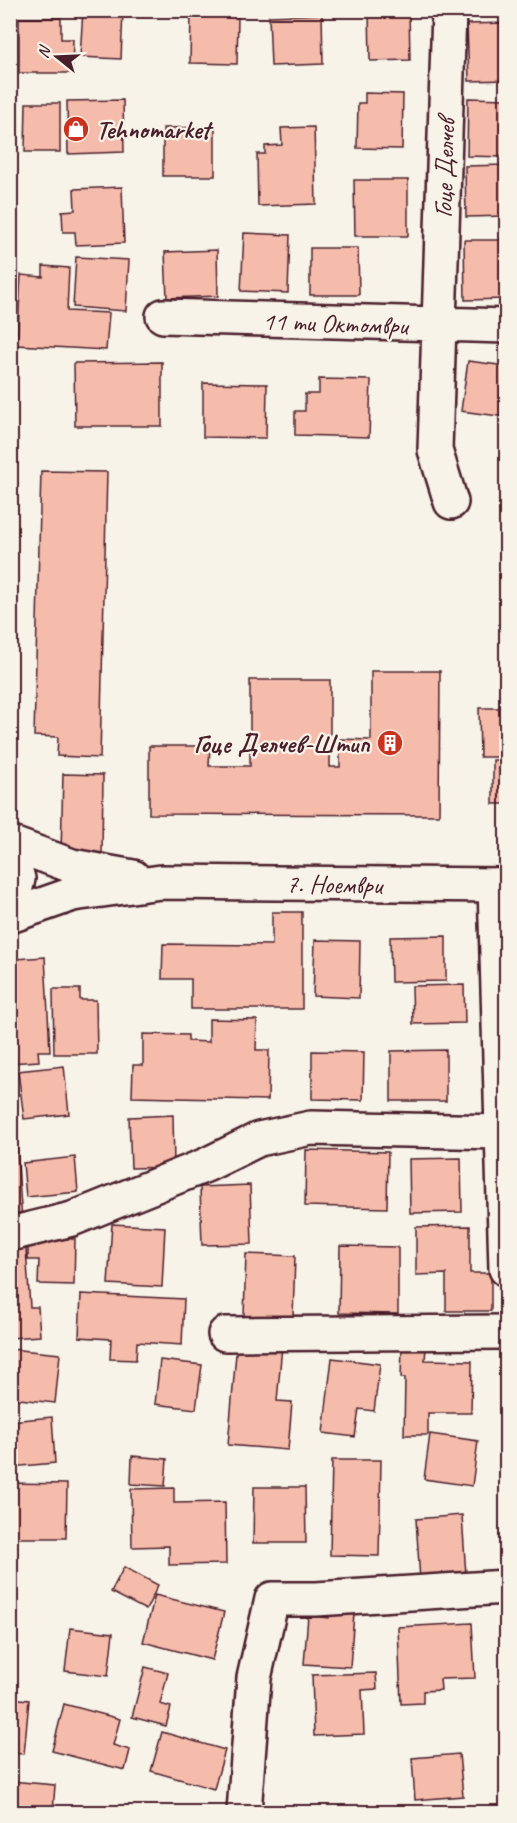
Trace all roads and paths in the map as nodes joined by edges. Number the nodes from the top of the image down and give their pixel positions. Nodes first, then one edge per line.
1 (449, 10) edge
2 (163, 316) dead end
3 (440, 326) junction
4 (507, 326) edge
5 (451, 502) dead end
6 (10, 843) edge
7 (10, 850) edge
8 (161, 882) junction
9 (501, 885) edge
10 (10, 911) edge
11 (10, 916) edge
12 (501, 1132) junction
13 (10, 1234) edge
14 (507, 1269) edge
15 (507, 1332) edge
16 (225, 1334) dead end
17 (507, 1587) edge
18 (244, 1812) edge

1 - 3 street, Гоце Делчев
2 - 3 street, 11 ти Октомври
3 - 4 street, 11 ти Октомври
3 - 5 street, Гоце Делчев
6 - 8 street, 7. Ноември
7 - 10 street
8 - 9 street, 7. Ноември
8 - 11 street, 7. Ноември
9 - 12 street
12 - 13 street
12 - 14 street
15 - 16 street
17 - 18 street

